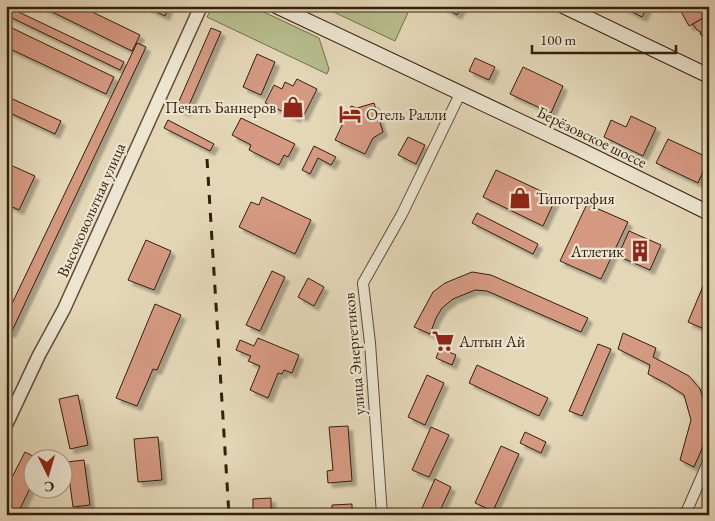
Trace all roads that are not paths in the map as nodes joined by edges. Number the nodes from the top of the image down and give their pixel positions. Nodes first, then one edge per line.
1 (201, 6) edge
2 (276, 6) edge
3 (563, 6) edge
4 (709, 76) edge
5 (460, 94) junction
6 (709, 213) edge
7 (6, 425) edge
8 (709, 460) edge
9 (382, 515) edge
10 (685, 515) edge

1 - 7 street, Высоковольтная улица
2 - 5 main road, Берёзовское шоссе
3 - 4 main road
5 - 6 main road, Берёзовское шоссе
5 - 9 street, улица Энергетиков
8 - 10 street

